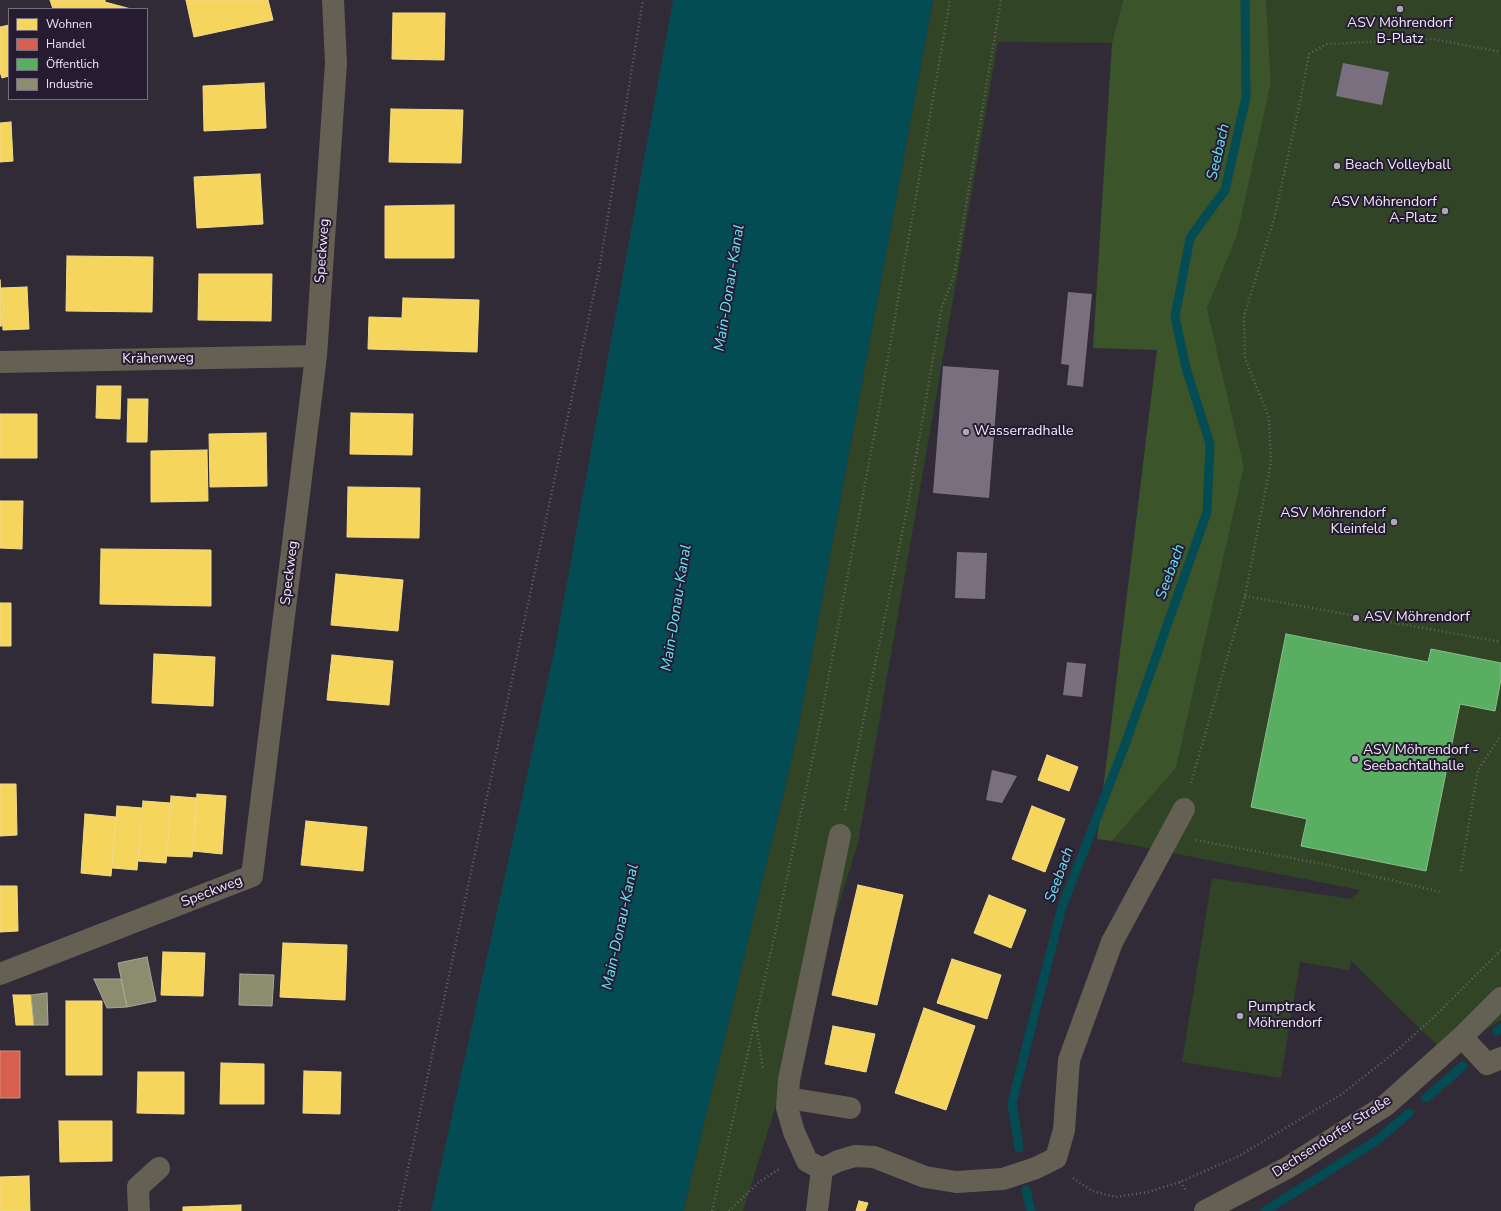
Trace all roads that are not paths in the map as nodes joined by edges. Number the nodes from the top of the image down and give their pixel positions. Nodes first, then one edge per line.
1 (333, 0) edge
2 (316, 356) junction
3 (0, 362) edge
4 (1184, 809) road end
5 (840, 835) road end
6 (0, 974) edge
7 (1501, 998) edge
8 (1462, 1037) junction
9 (1501, 1058) edge
10 (788, 1098) junction
11 (850, 1108) dead end
12 (815, 1165) junction
13 (159, 1168) dead end
14 (138, 1211) edge
15 (817, 1211) edge
16 (1205, 1211) edge

1 - 2 street, Speckweg
2 - 3 street, Krähenweg
2 - 6 street, Speckweg
4 - 12 street
5 - 10 street
7 - 8 street, Dechsendorfer Straße
8 - 9 street
8 - 16 street, Dechsendorfer Straße
10 - 11 street
10 - 12 street
12 - 15 street
13 - 14 street

